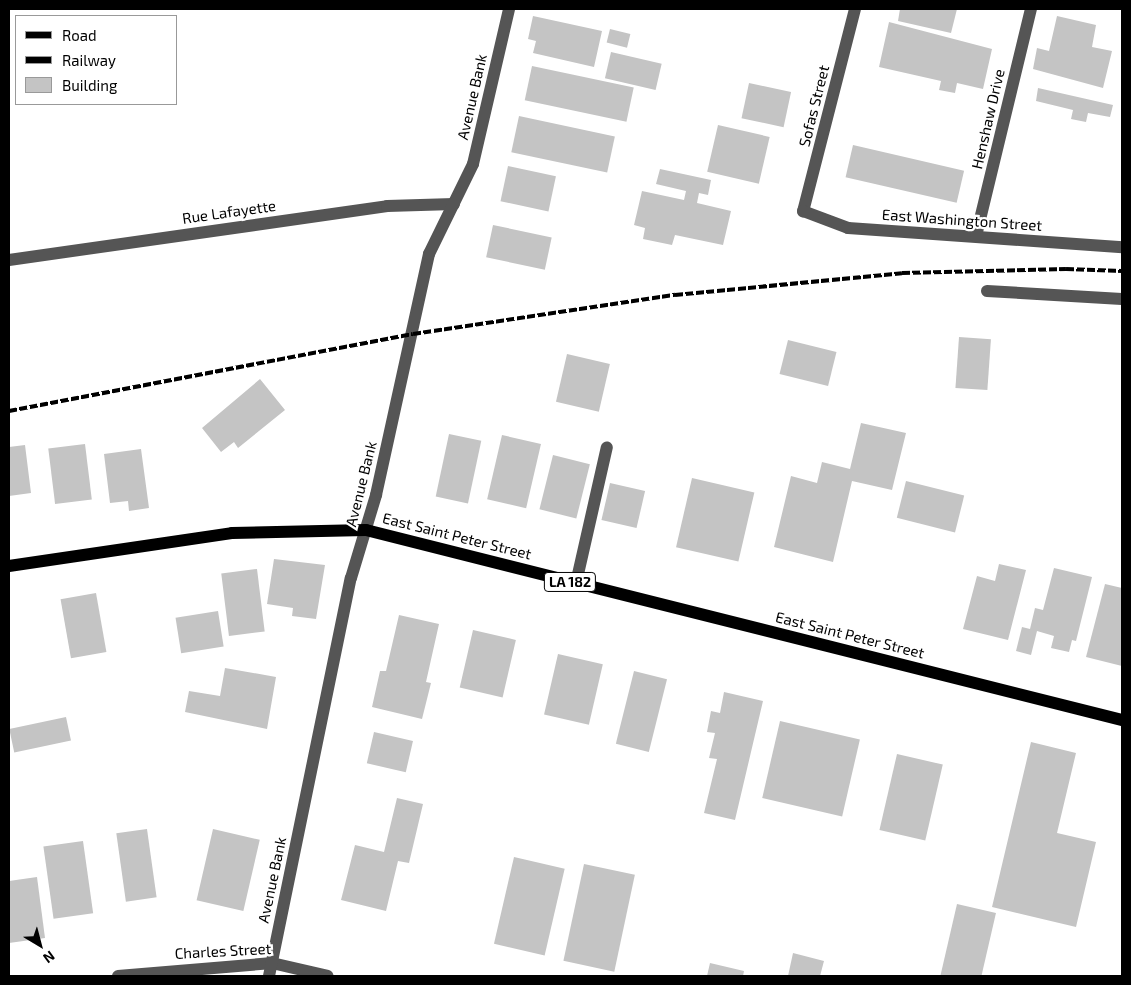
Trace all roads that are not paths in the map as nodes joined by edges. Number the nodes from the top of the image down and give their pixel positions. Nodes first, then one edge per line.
1 (509, 9) edge
2 (855, 9) edge
3 (1030, 9) edge
4 (454, 204) junction
5 (803, 211) joint
6 (976, 236) junction
7 (1122, 247) edge
8 (9, 260) edge
9 (987, 291) dead end
10 (1122, 299) edge
11 (607, 446) dead end
12 (366, 530) junction
13 (9, 566) edge
14 (576, 583) junction
15 (1122, 720) edge
16 (272, 963) junction
17 (118, 976) edge
18 (269, 976) edge
19 (328, 976) edge

1 - 4 street, Avenue Bank
2 - 5 street, Sofas Street
3 - 6 street, Henshaw Drive
4 - 8 street, Rue Lafayette
4 - 12 street, Avenue Bank
5 - 6 street, East Washington Street
6 - 7 street, East Washington Street
9 - 10 street
11 - 14 street
12 - 13 main road, East Saint Peter Street / LA 182
12 - 14 main road, East Saint Peter Street / LA 182
12 - 16 street, Avenue Bank
14 - 15 main road, East Saint Peter Street / LA 182
16 - 17 street, Charles Street
16 - 18 street, Avenue Bank
16 - 19 street, Charles Street

